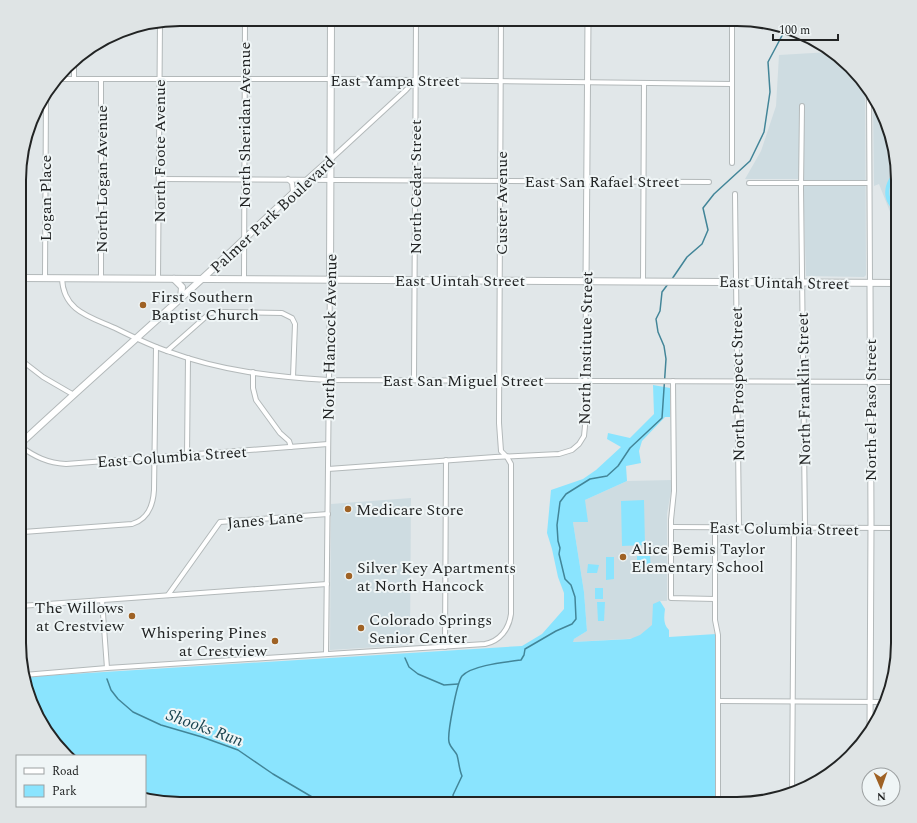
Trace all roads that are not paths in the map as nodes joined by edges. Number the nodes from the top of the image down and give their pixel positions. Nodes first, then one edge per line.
1 (245, 26) edge
2 (331, 26) edge
3 (416, 26) edge
4 (502, 26) edge
5 (588, 26) edge
6 (732, 26) edge
7 (160, 27) edge
8 (74, 68) edge
9 (64, 79) edge
10 (74, 79) junction
11 (331, 79) junction
12 (101, 80) junction
13 (159, 80) junction
14 (244, 80) junction
15 (415, 80) junction
16 (502, 80) junction
17 (588, 82) junction
18 (644, 83) junction
19 (732, 84) junction
20 (868, 100) edge
21 (46, 105) edge
22 (802, 106) dead end
23 (330, 160) junction
24 (732, 163) dead end
25 (159, 179) junction
26 (244, 179) junction
27 (288, 180) junction
28 (307, 180) junction
29 (330, 180) junction
30 (415, 180) junction
31 (501, 181) junction
32 (587, 182) junction
33 (643, 182) junction
34 (710, 182) dead end
35 (801, 182) junction
36 (749, 183) dead end
37 (869, 183) junction
38 (293, 192) junction
39 (735, 194) dead end
40 (244, 241) junction
41 (26, 278) edge
42 (44, 278) junction
43 (62, 278) junction
44 (100, 278) junction
45 (203, 278) junction
46 (244, 278) junction
47 (158, 279) junction
48 (174, 279) junction
49 (330, 279) junction
50 (415, 280) junction
51 (500, 281) junction
52 (586, 281) junction
53 (643, 282) junction
54 (736, 282) junction
55 (802, 282) junction
56 (870, 283) junction
57 (891, 283) edge
58 (181, 298) junction
59 (136, 338) junction
60 (156, 347) junction
61 (167, 351) junction
62 (188, 358) junction
63 (26, 364) edge
64 (253, 372) junction
65 (293, 377) junction
66 (328, 380) junction
67 (414, 380) junction
68 (500, 380) junction
69 (585, 381) junction
70 (673, 381) junction
71 (737, 382) junction
72 (803, 382) junction
73 (891, 382) edge
74 (871, 383) junction
75 (74, 395) junction
76 (26, 439) edge
77 (328, 444) junction
78 (291, 447) junction
79 (26, 449) edge
80 (187, 455) junction
81 (155, 457) junction
82 (507, 457) junction
83 (446, 460) junction
84 (328, 469) junction
85 (328, 514) junction
86 (671, 527) junction
87 (715, 527) junction
88 (739, 527) junction
89 (794, 527) junction
90 (805, 527) junction
91 (891, 528) edge
92 (871, 529) junction
93 (26, 532) edge
94 (327, 584) junction
95 (168, 595) junction
96 (715, 598) junction
97 (102, 600) junction
98 (26, 606) edge
99 (445, 647) junction
100 (326, 654) junction
101 (107, 668) junction
102 (29, 675) edge
103 (718, 701) junction
104 (793, 702) junction
105 (870, 702) junction
106 (879, 702) edge
107 (870, 720) edge
108 (792, 787) edge
109 (718, 797) edge

1 - 14 street, North Sheridan Avenue
2 - 11 main road, North Hancock Avenue
3 - 15 street, North Cedar Street
4 - 16 street, Custer Avenue
5 - 17 street, North Institute Street
6 - 19 street
7 - 13 street, North Foote Avenue
8 - 10 street
9 - 10 street, East Yampa Street
10 - 12 street, East Yampa Street
11 - 14 street, East Yampa Street
11 - 15 street, East Yampa Street
11 - 23 main road, North Hancock Avenue
12 - 13 street, East Yampa Street
12 - 44 street, North Logan Avenue
13 - 14 street, East Yampa Street
13 - 25 street, North Foote Avenue
14 - 26 street, North Sheridan Avenue
15 - 16 street, East Yampa Street
15 - 23 street, Palmer Park Boulevard
15 - 30 street, North Cedar Street
16 - 17 street, East Yampa Street
16 - 31 street, Custer Avenue
17 - 18 street, East Yampa Street
17 - 32 street, North Institute Street
18 - 19 street, East Yampa Street
18 - 33 street
19 - 24 street
20 - 37 street, North el Paso Street
21 - 42 street, Logan Place
22 - 35 street, North Franklin Street
23 - 28 main road, Palmer Park Boulevard
23 - 29 main road, North Hancock Avenue
25 - 26 street, East San Rafael Street
25 - 47 street, North Foote Avenue
26 - 27 street, East San Rafael Street
26 - 40 street, North Sheridan Avenue
27 - 28 street, East San Rafael Street
27 - 38 street
28 - 29 street, East San Rafael Street
28 - 38 main road, Palmer Park Boulevard
29 - 30 street, East San Rafael Street
29 - 49 main road, North Hancock Avenue
30 - 31 street, East San Rafael Street
30 - 50 street, North Cedar Street
31 - 32 street, East San Rafael Street
31 - 51 street, Custer Avenue
32 - 33 street, East San Rafael Street
32 - 52 street, North Institute Street
33 - 34 street, East San Rafael Street
33 - 53 street
35 - 36 street
35 - 37 street
35 - 55 street, North Franklin Street
37 - 56 street, North el Paso Street
38 - 40 main road, Palmer Park Boulevard
39 - 54 street, North Prospect Street
40 - 45 main road, Palmer Park Boulevard
40 - 46 street, North Sheridan Avenue
41 - 42 main road, East Uintah Street
42 - 43 main road, East Uintah Street
43 - 44 main road, East Uintah Street
43 - 59 street, East San Miguel Street
44 - 47 main road, East Uintah Street
45 - 46 main road, East Uintah Street
45 - 48 main road, East Uintah Street
45 - 58 main road, Palmer Park Boulevard
46 - 49 main road, East Uintah Street
47 - 48 main road, East Uintah Street
48 - 58 main road
49 - 50 main road, East Uintah Street
49 - 66 street, North Hancock Avenue
50 - 51 main road, East Uintah Street
50 - 67 street, North Cedar Street
51 - 52 main road, East Uintah Street
51 - 68 street, Custer Avenue
52 - 53 main road, East Uintah Street
52 - 69 street, North Institute Street
53 - 54 main road, East Uintah Street
54 - 55 main road, East Uintah Street
54 - 71 street, North Prospect Street
55 - 56 main road, East Uintah Street
55 - 72 street, North Franklin Street
56 - 57 main road, East Uintah Street
56 - 74 street, North el Paso Street
58 - 59 main road, Palmer Park Boulevard
59 - 60 street, East San Miguel Street
59 - 75 main road, Palmer Park Boulevard
60 - 61 street, East San Miguel Street
60 - 81 street
61 - 62 street, East San Miguel Street
61 - 65 street
62 - 64 street, East San Miguel Street
62 - 80 street
63 - 75 street
64 - 65 street, East San Miguel Street
64 - 78 street
65 - 66 street, East San Miguel Street
66 - 67 street, East San Miguel Street
66 - 77 street, North Hancock Avenue
67 - 68 street, East San Miguel Street
68 - 69 street, East San Miguel Street
68 - 82 street, Custer Avenue
69 - 70 street, East San Miguel Street
69 - 82 street, North Institute Street
70 - 71 street, East San Miguel Street
70 - 86 street
71 - 72 street, East San Miguel Street
71 - 88 street, North Prospect Street
72 - 74 street, East San Miguel Street
72 - 90 street, North Franklin Street
73 - 74 street, East San Miguel Street
74 - 92 street, North el Paso Street
75 - 76 main road, Palmer Park Boulevard
77 - 78 street, East Columbia Street
77 - 84 street, North Hancock Avenue
78 - 80 street, East Columbia Street
79 - 81 street, East Columbia Street
80 - 81 street, East Columbia Street
81 - 93 street
82 - 83 street, North Institute Street
82 - 99 street, Custer Avenue
83 - 84 street, North Institute Street
83 - 99 street
84 - 85 street, North Hancock Avenue
85 - 94 street, North Hancock Avenue
85 - 95 street, Janes Lane
86 - 87 street, East Columbia Street
86 - 96 street
87 - 88 street, East Columbia Street
87 - 96 street
88 - 89 street, East Columbia Street
89 - 90 street, East Columbia Street
89 - 104 street
90 - 92 street, East Columbia Street
91 - 92 street, East Columbia Street
92 - 105 street, North el Paso Street
94 - 95 street
94 - 100 street, North Hancock Avenue
95 - 97 street
96 - 103 street
97 - 98 street
97 - 101 street
99 - 100 street
100 - 101 street
101 - 102 street
103 - 104 street
103 - 109 street
104 - 105 street
104 - 108 street
105 - 106 street
105 - 107 street, North el Paso Street

